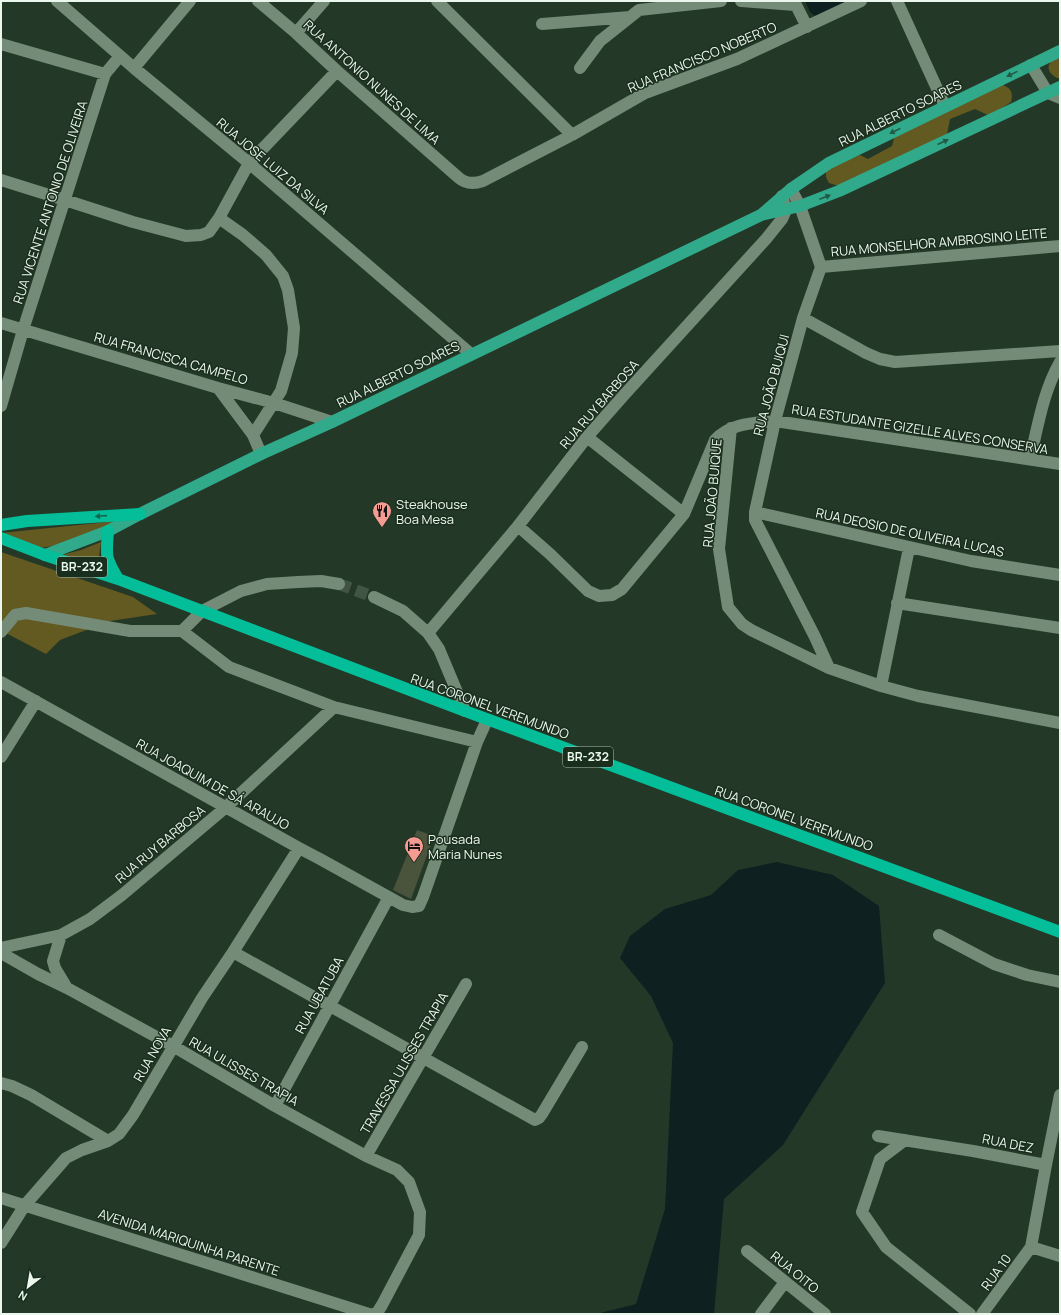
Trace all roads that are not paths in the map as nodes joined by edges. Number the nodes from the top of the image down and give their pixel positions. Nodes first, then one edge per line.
1 (57, 1) edge
2 (190, 1) edge
3 (258, 1) edge
4 (324, 1) edge
5 (437, 1) edge
6 (721, 1) edge
7 (741, 1) edge
8 (861, 1) edge
9 (897, 1) edge
10 (795, 3) edge
11 (630, 17) junction
12 (542, 24) dead end
13 (807, 27) junction
14 (296, 33) junction
15 (1, 44) edge
16 (1060, 50) edge
17 (120, 56) junction
18 (1031, 65) junction
19 (134, 68) junction
20 (580, 68) dead end
21 (337, 71) junction
22 (105, 74) junction
23 (1060, 87) edge
24 (1048, 93) junction
25 (1060, 98) edge
26 (945, 106) junction
27 (572, 136) junction
28 (249, 163) junction
29 (1, 180) edge
30 (469, 183) joint
31 (786, 192) junction
32 (65, 200) junction
33 (800, 206) junction
34 (786, 210) junction
35 (761, 215) junction
36 (219, 218) junction
37 (1060, 246) edge
38 (821, 267) junction
39 (803, 318) junction
40 (1, 323) edge
41 (23, 330) junction
42 (1060, 351) edge
43 (471, 354) junction
44 (1060, 362) edge
45 (218, 388) junction
46 (274, 403) junction
47 (1, 406) edge
48 (776, 421) junction
49 (332, 422) junction
50 (732, 428) junction
51 (252, 435) junction
52 (587, 438) junction
53 (261, 454) junction
54 (1030, 459) junction
55 (1060, 464) edge
56 (755, 512) junction
57 (140, 514) junction
58 (684, 514) junction
59 (1, 525) edge
60 (518, 526) junction
61 (108, 531) junction
62 (1, 538) edge
63 (909, 548) junction
64 (45, 555) junction
65 (1060, 575) edge
66 (118, 579) junction
67 (339, 584) tunnel mouth
68 (374, 597) tunnel mouth
69 (897, 603) junction
70 (202, 611) junction
71 (1060, 628) edge
72 (182, 631) junction
73 (1, 632) edge
74 (428, 633) junction
75 (830, 668) junction
76 (1, 682) edge
77 (881, 686) junction
78 (36, 701) junction
79 (334, 707) junction
80 (465, 711) junction
81 (486, 720) junction
82 (1060, 723) edge
83 (477, 742) junction
84 (1, 757) edge
85 (225, 808) junction
86 (299, 848) junction
87 (389, 897) junction
88 (1060, 932) edge
89 (61, 935) junction
90 (940, 935) dead end
91 (1, 948) edge
92 (1, 952) edge
93 (233, 952) junction
94 (1060, 982) edge
95 (466, 984) dead end
96 (66, 988) junction
97 (329, 1005) junction
98 (173, 1046) junction
99 (582, 1047) dead end
100 (424, 1058) junction
101 (1, 1083) edge
102 (1060, 1095) edge
103 (275, 1106) junction
104 (878, 1136) dead end
105 (905, 1140) junction
106 (108, 1142) junction
107 (366, 1156) junction
108 (1046, 1165) junction
109 (1, 1198) edge
110 (25, 1205) junction
111 (1, 1243) edge
112 (1031, 1246) junction
113 (748, 1251) dead end
114 (1060, 1256) edge
115 (785, 1282) junction
116 (369, 1314) edge
117 (374, 1314) edge
118 (761, 1314) edge
119 (825, 1314) edge
120 (970, 1314) edge
121 (982, 1314) edge

1 - 17 street, RUA JOSE LUIZ DA SILVA
2 - 19 street
3 - 14 street, RUA ANTONIO NUNES DE LIMA
4 - 14 street
5 - 27 street
6 - 11 street
7 - 10 street
8 - 13 street, RUA FRANCISCO NOBERTO
9 - 26 street
10 - 13 street
11 - 12 street
11 - 20 street
13 - 27 street, RUA FRANCISCO NOBERTO
14 - 21 street, RUA ANTONIO NUNES DE LIMA
15 - 22 street
16 - 18 main road, RUA ALBERTO SOARES
17 - 19 street, RUA JOSE LUIZ DA SILVA
17 - 22 street, RUA VICENTE ANTONIO DE OLIVEIRA
18 - 24 street
18 -> 26 main road, RUA ALBERTO SOARES
19 - 28 street, RUA JOSE LUIZ DA SILVA
21 - 28 street
21 - 30 street, RUA ANTONIO NUNES DE LIMA
22 - 32 street, RUA VICENTE ANTONIO DE OLIVEIRA
23 - 24 main road, RUA ALBERTO SOARES
24 - 25 street
33 -> 24 main road, RUA ALBERTO SOARES
26 -> 31 main road, RUA ALBERTO SOARES
27 - 30 street, RUA FRANCISCO NOBERTO
28 - 36 street
28 - 43 street, RUA JOSE LUIZ DA SILVA
29 - 32 street
31 - 33 street
31 - 34 street
31 - 35 main road, RUA ALBERTO SOARES
32 - 36 street
32 - 41 street, RUA VICENTE ANTONIO DE OLIVEIRA
33 - 34 main road, RUA ALBERTO SOARES
33 - 38 street
34 - 35 main road, RUA ALBERTO SOARES
34 - 52 street, RUA RUY BARBOSA
35 - 43 main road, RUA ALBERTO SOARES
36 - 46 street
37 - 38 street, RUA MONSELHOR AMBROSINO LEITE
38 - 39 street, RUA JOÃO BUIQUI
39 - 42 street
39 - 48 street, RUA JOÃO BUIQUI
40 - 41 street, RUA FRANCISCA CAMPELO
41 - 45 street, RUA FRANCISCA CAMPELO
41 - 47 street, RUA VICENTE ANTONIO DE OLIVEIRA
43 - 49 main road, RUA ALBERTO SOARES
44 - 54 street
45 - 46 street, RUA FRANCISCA CAMPELO
45 - 51 street
46 - 49 street, RUA FRANCISCA CAMPELO
46 - 51 street
48 - 50 street, RUA ESTUDANTE GIZELLE ALVES CONSERVA
48 - 54 street, RUA ESTUDANTE GIZELLE ALVES CONSERVA
48 - 56 street, RUA JOÃO BUIQUI
49 - 53 main road, RUA ALBERTO SOARES
50 - 58 street
50 - 75 street, RUA JOÃO BUIQUE
51 - 53 street
52 - 58 street
52 - 60 street, RUA RUY BARBOSA
53 - 57 main road, RUA ALBERTO SOARES
54 - 55 street, RUA ESTUDANTE GIZELLE ALVES CONSERVA
56 - 63 street, RUA DEOSIO DE OLIVEIRA LUCAS
56 - 75 street
57 -> 59 highway
57 - 61 main road, RUA ALBERTO SOARES
58 - 60 street
60 - 74 street, RUA RUY BARBOSA
61 - 64 main road, RUA ALBERTO SOARES
61 - 66 highway
62 - 64 highway, RUA CORONEL VEREMUNDO / BR-232
63 - 65 street, RUA DEOSIO DE OLIVEIRA LUCAS
63 - 69 street
64 - 66 highway, RUA CORONEL VEREMUNDO / BR-232
66 - 70 highway, RUA CORONEL VEREMUNDO / BR-232
67 - 70 street
68 - 74 street
69 - 71 street
69 - 77 street
70 - 72 street
70 - 80 highway, RUA CORONEL VEREMUNDO / BR-232
72 - 73 street
72 - 79 street
74 - 80 street
75 - 77 street, RUA JOÃO BUIQUE
76 - 78 street, RUA JOAQUIM DE SÁ ARAUJO
77 - 82 street, RUA JOÃO BUIQUE
78 - 84 street
78 - 85 street, RUA JOAQUIM DE SÁ ARAUJO
79 - 83 street
79 - 85 street, RUA RUY BARBOSA
80 - 81 highway, RUA CORONEL VEREMUNDO / BR-232
81 - 83 street
81 - 88 highway, RUA CORONEL VEREMUNDO / BR-232
83 - 87 street, RUA JOAQUIM DE SÁ ARAUJO
85 - 86 street, RUA JOAQUIM DE SÁ ARAUJO
85 - 89 street, RUA RUY BARBOSA
86 - 87 street, RUA JOAQUIM DE SÁ ARAUJO
86 - 93 street, RUA NOVA
87 - 97 street, RUA UBATUBA
89 - 91 street, RUA RUY BARBOSA
89 - 96 street
90 - 94 street
92 - 96 street, RUA ULISSES TRAPIA
93 - 97 street
93 - 98 street, RUA NOVA
95 - 100 street, TRAVESSA ULISSES TRAPIA
96 - 98 street, RUA ULISSES TRAPIA
97 - 100 street
97 - 103 street, RUA UBATUBA
98 - 103 street, RUA ULISSES TRAPIA
98 - 106 street, RUA NOVA
99 - 100 street
100 - 107 street, TRAVESSA ULISSES TRAPIA
101 - 106 street
102 - 108 street
103 - 107 street, RUA ULISSES TRAPIA
104 - 105 street, RUA DEZ
105 - 108 street, RUA DEZ
105 - 120 street
106 - 110 street, RUA NOVA
107 - 117 street
108 - 112 street, RUA DEZ
109 - 110 street, AVENIDA MARIQUINHA PARENTE
110 - 111 street, RUA NOVA
110 - 116 street, AVENIDA MARIQUINHA PARENTE
112 - 114 street
112 - 121 street, RUA 10
113 - 115 street, RUA OITO
115 - 118 street
115 - 119 street, RUA OITO

